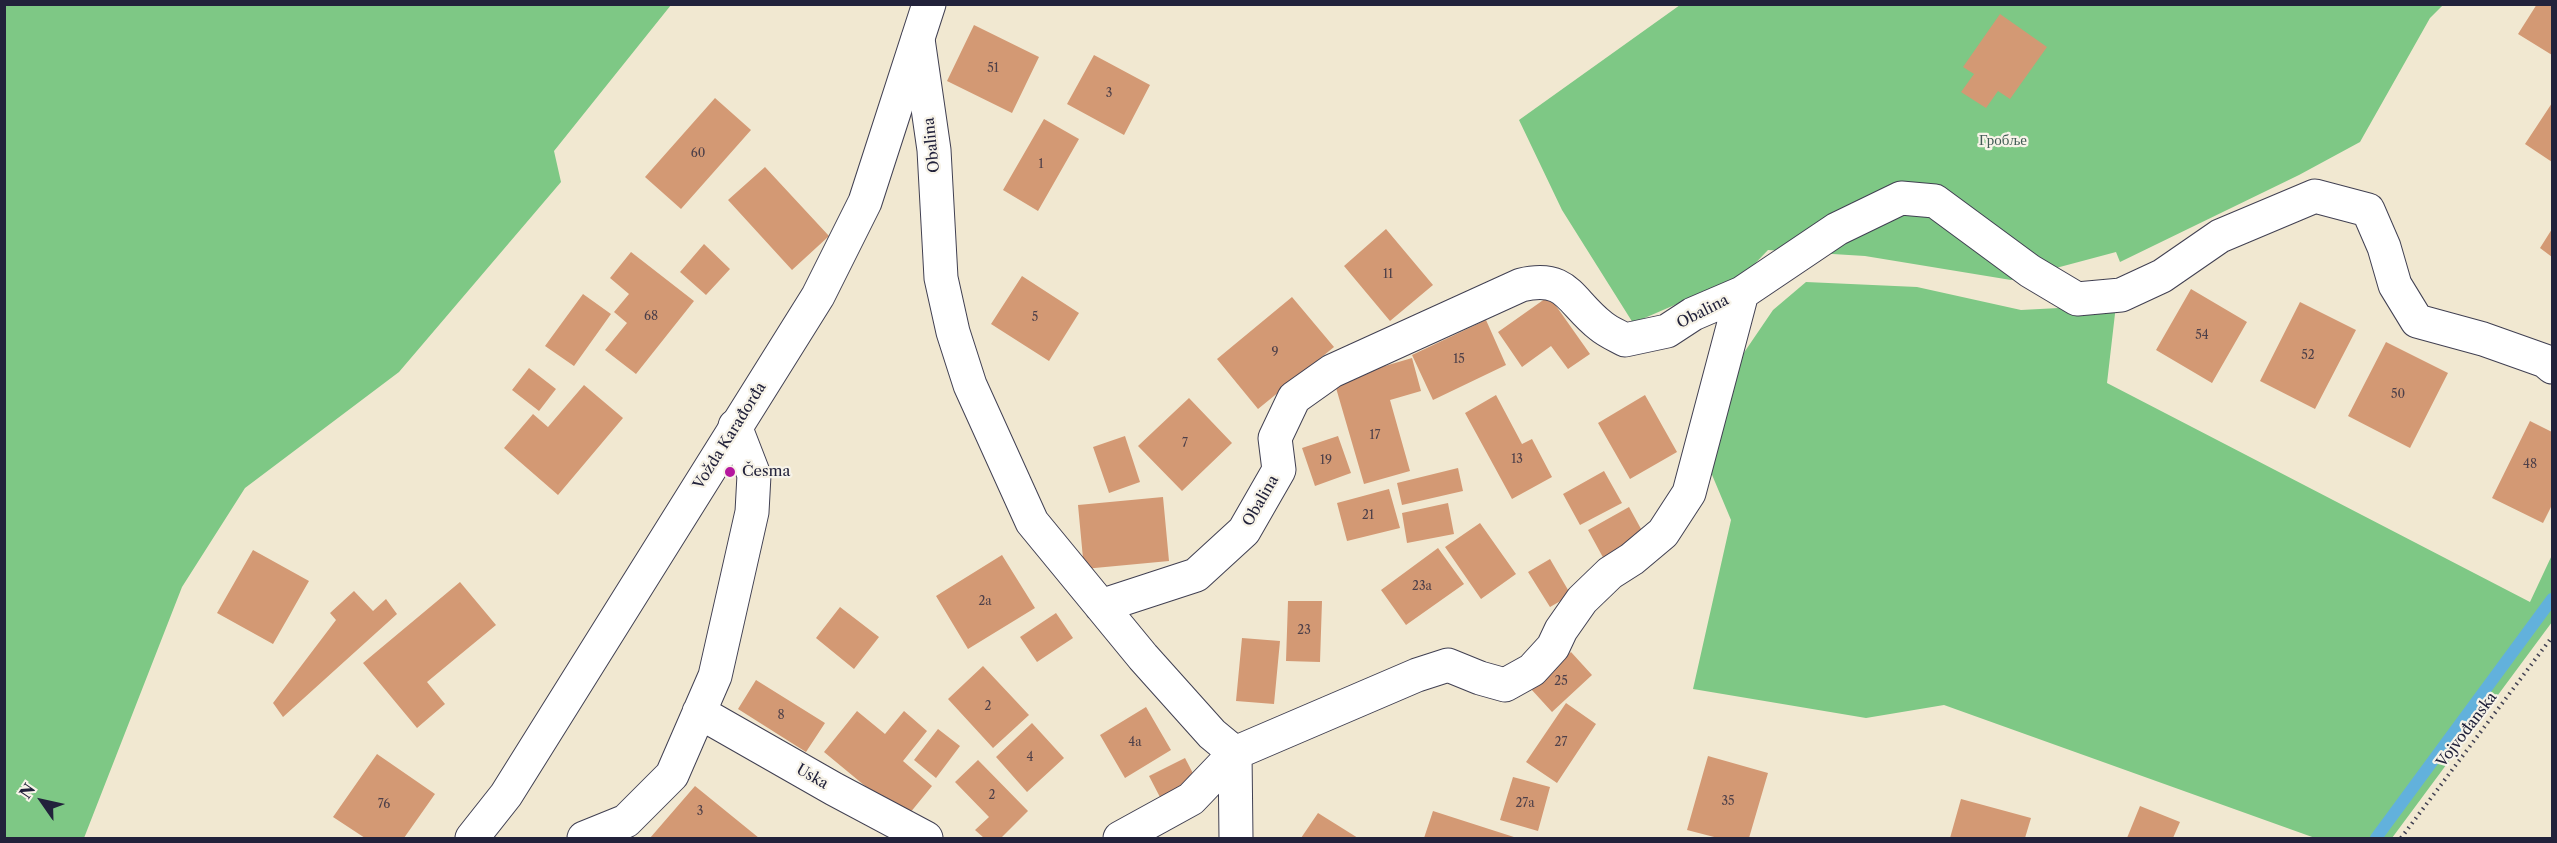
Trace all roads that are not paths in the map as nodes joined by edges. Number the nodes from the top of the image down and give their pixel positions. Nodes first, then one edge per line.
1 (929, 4) edge
2 (918, 39) junction
3 (1742, 293) junction
4 (2553, 368) edge
5 (735, 426) junction
6 (1101, 606) junction
7 (699, 712) junction
8 (1235, 753) junction
9 (472, 838) edge
10 (584, 838) edge
11 (926, 838) edge
12 (1120, 838) edge
13 (1236, 838) edge

1 - 2 street, Vožda Karađorđa
2 - 5 street, Vožda Karađorđa
2 - 6 street, Obalina
3 - 4 street
3 - 6 street, Obalina
3 - 8 street, Obalina
5 - 7 street
5 - 9 street, Vožda Karađorđa
6 - 8 street, Obalina
7 - 10 street
7 - 11 street, Uska
8 - 12 street
8 - 13 street

